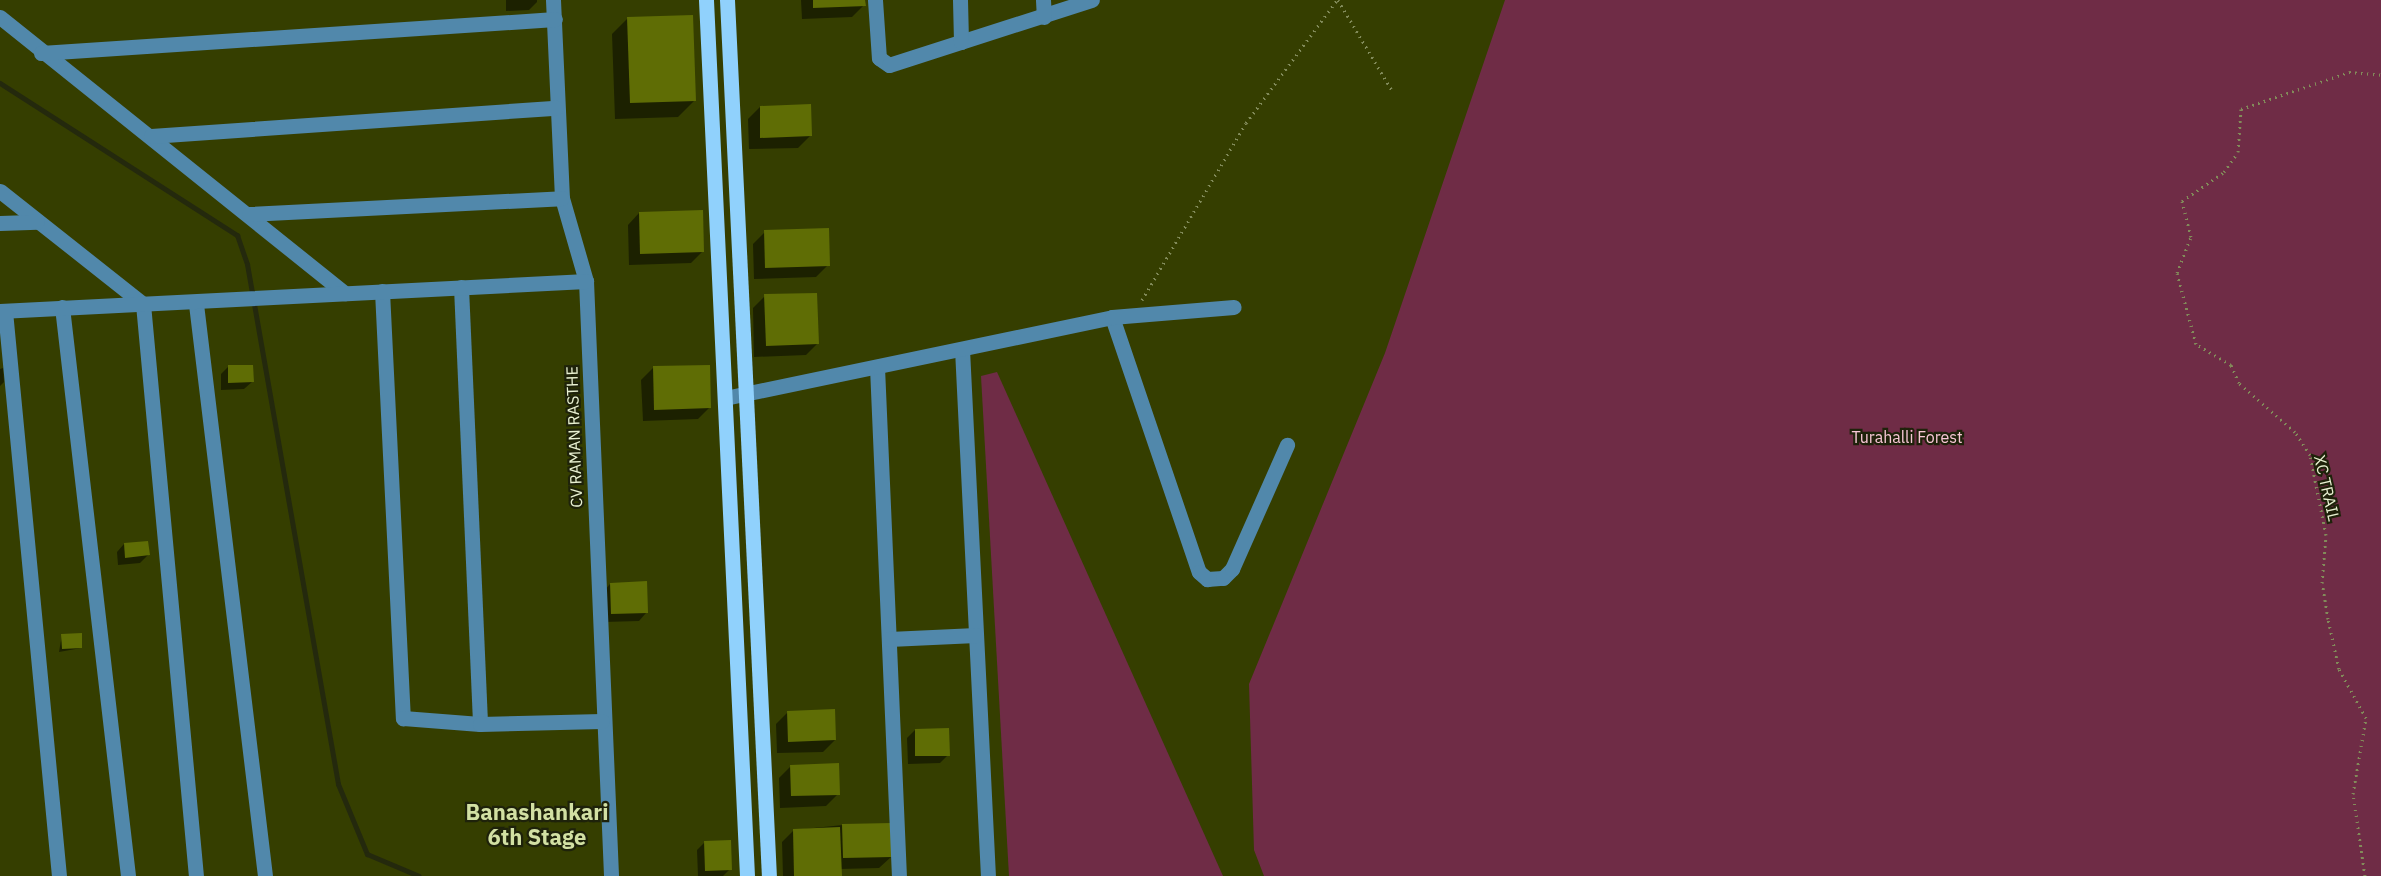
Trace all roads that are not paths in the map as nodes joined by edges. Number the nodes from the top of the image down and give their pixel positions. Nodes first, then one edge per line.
1 (553, 0) edge
2 (706, 0) edge
3 (727, 0) edge
4 (875, 0) edge
5 (960, 0) edge
6 (1043, 0) edge
7 (1092, 0) edge
8 (0, 17) edge
9 (1044, 17) junction
10 (555, 20) junction
11 (961, 42) junction
12 (41, 53) junction
13 (556, 108) junction
14 (151, 136) junction
15 (0, 191) edge
16 (562, 198) junction
17 (249, 214) junction
18 (37, 222) junction
19 (0, 224) edge
20 (586, 281) junction
21 (461, 287) junction
22 (382, 291) junction
23 (345, 293) junction
24 (143, 304) junction
25 (196, 304) junction
26 (62, 307) junction
27 (1234, 307) dead end
28 (2, 311) edge
29 (1112, 317) junction
30 (962, 350) junction
31 (878, 368) junction
32 (747, 396) junction
33 (724, 398) junction
34 (1287, 445) dead end
35 (976, 635) junction
36 (889, 639) junction
37 (602, 721) junction
38 (480, 724) junction
39 (58, 876) edge
40 (128, 876) edge
41 (196, 876) edge
42 (265, 876) edge
43 (611, 876) edge
44 (747, 876) edge
45 (769, 876) edge
46 (899, 876) edge
47 (988, 876) edge

1 - 10 street, CV RAMAN RASTHE
2 - 33 main road
3 - 32 main road
4 - 11 street
5 - 11 street
6 - 9 street
7 - 9 street
8 - 12 street
9 - 11 street
10 - 12 street
10 - 13 street, CV RAMAN RASTHE
12 - 14 street
13 - 14 street
13 - 16 street, CV RAMAN RASTHE
14 - 17 street
15 - 18 street
16 - 17 street
16 - 20 street, CV RAMAN RASTHE
17 - 23 street
18 - 19 street
18 - 24 street
20 - 21 street
20 - 37 street, CV RAMAN RASTHE
21 - 22 street
21 - 38 street
22 - 23 street
22 - 38 street
23 - 25 street
24 - 25 street
24 - 26 street
24 - 41 street
25 - 42 street
26 - 28 street
26 - 40 street
27 - 29 street
28 - 39 street
29 - 30 street
29 - 34 street
30 - 31 street
30 - 35 street
31 - 32 street
31 - 36 street
32 - 33 street
32 - 45 main road
33 - 44 main road
35 - 36 street
35 - 47 street
36 - 46 street
37 - 38 street
37 - 43 street, CV RAMAN RASTHE

